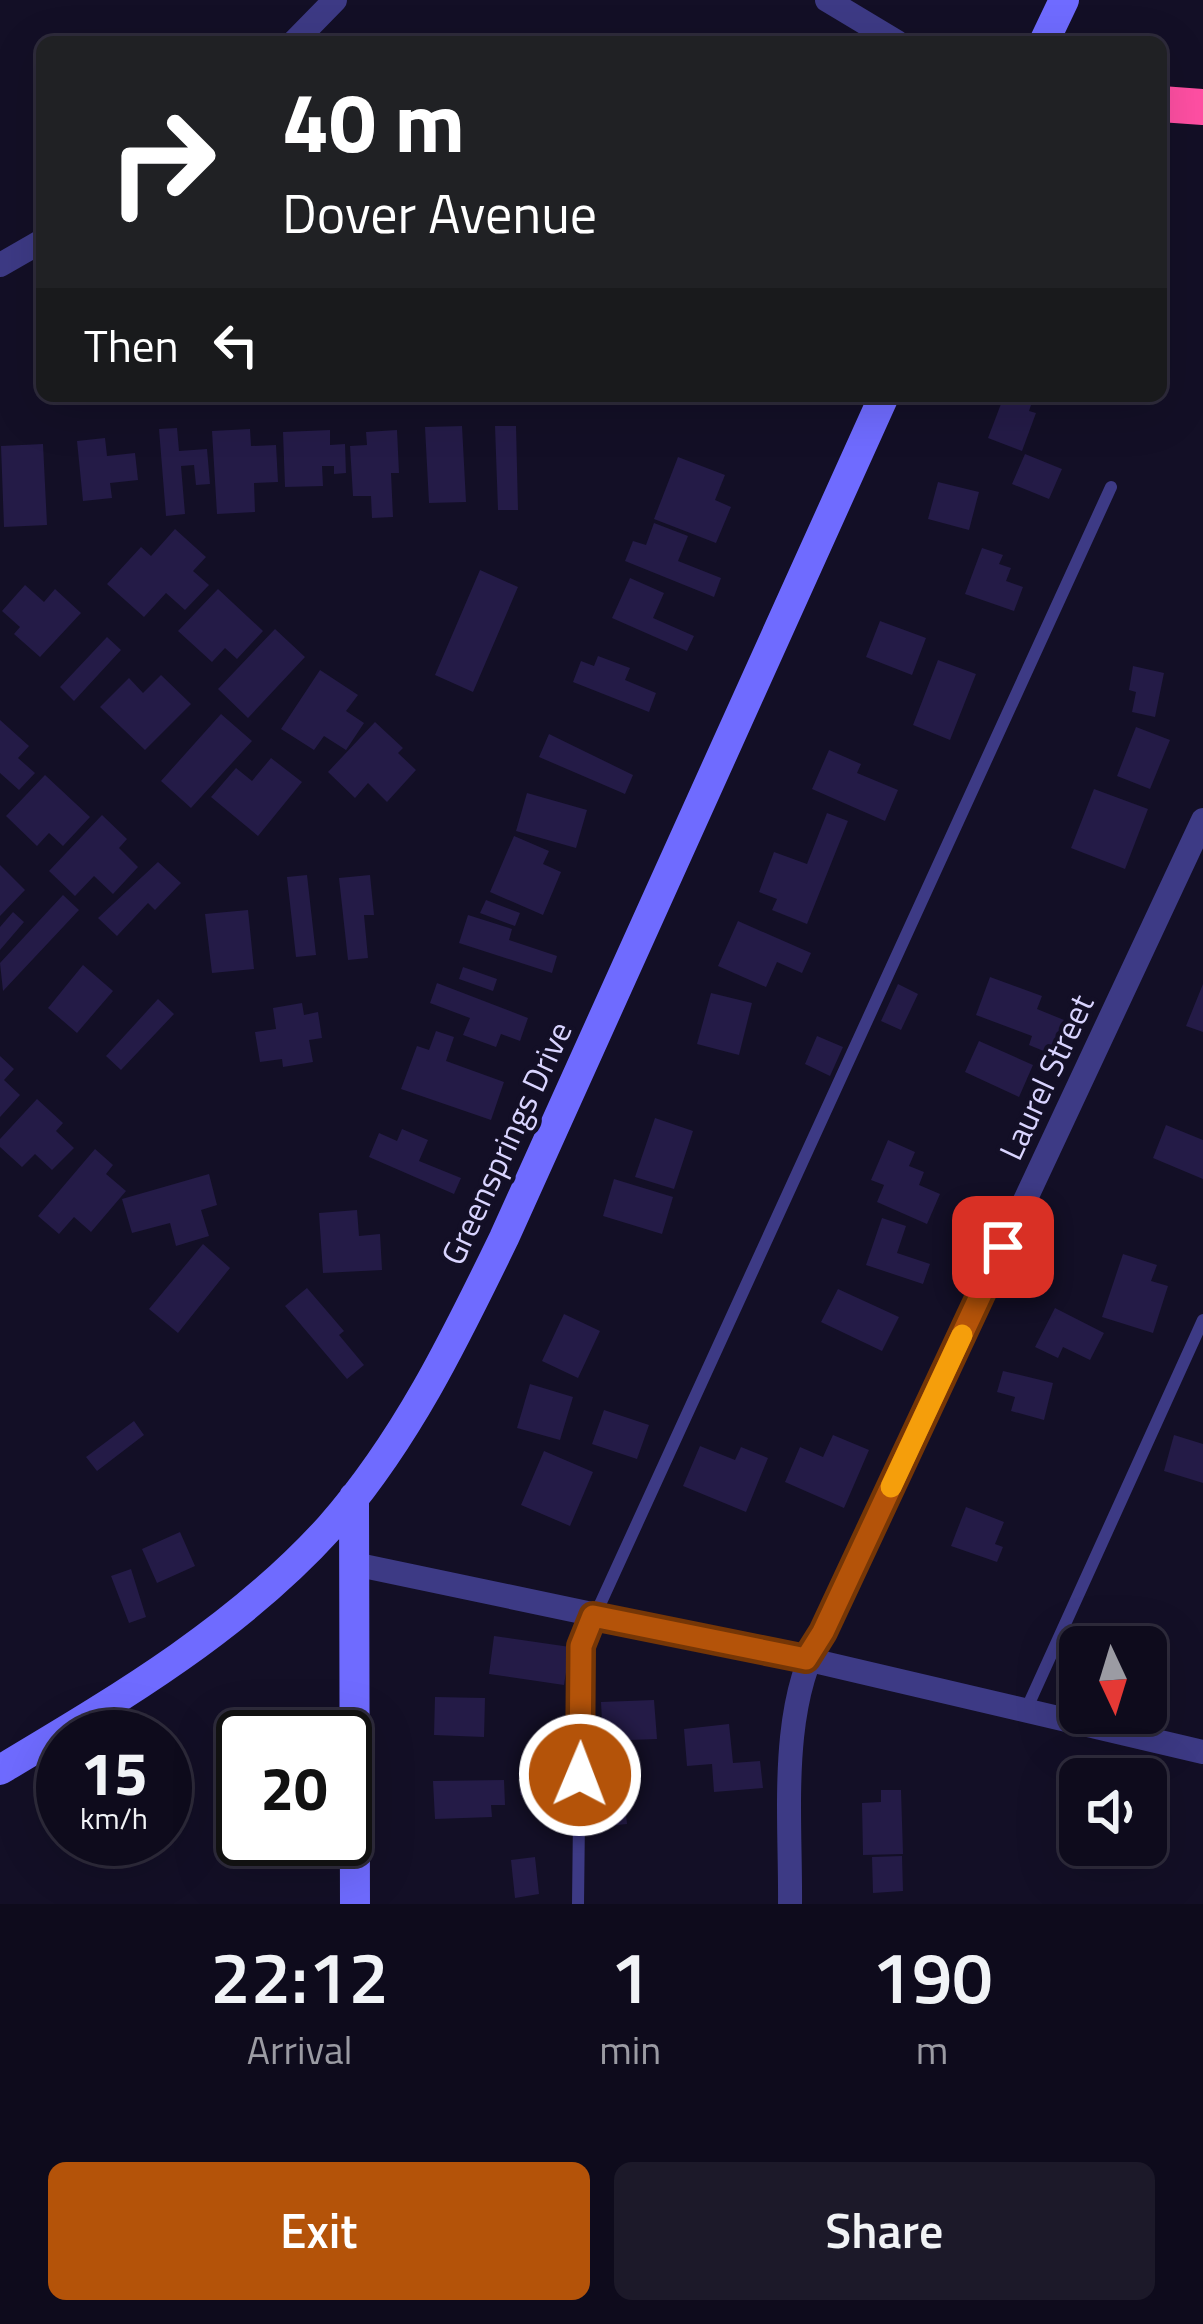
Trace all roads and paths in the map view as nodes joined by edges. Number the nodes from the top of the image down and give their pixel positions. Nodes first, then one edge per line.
1 (335, 0) edge
2 (827, 0) edge
3 (1064, 0) edge
4 (300, 36) edge
5 (887, 36) edge
6 (1047, 36) edge
7 (1167, 104) edge
8 (1203, 107) edge
9 (36, 245) edge
10 (0, 265) edge
11 (881, 402) edge
12 (1111, 488) dead end
13 (1203, 820) edge
14 (1203, 1320) edge
15 (354, 1497) junction
16 (354, 1564) junction
17 (593, 1616) junction
18 (806, 1659) junction
19 (1026, 1710) junction
20 (1203, 1753) edge
21 (0, 1770) edge
22 (355, 1904) edge
23 (578, 1904) edge
24 (790, 1904) edge

1 - 4 street
2 - 5 street
3 - 6 street
7 - 8 highway
9 - 10 street
11 - 15 street, Greensprings Drive
12 - 17 lane
13 - 18 street, Laurel Street
14 - 19 lane
15 - 16 street
15 - 21 street, Greensprings Drive
16 - 17 street
16 - 22 street
17 - 18 street
17 - 23 lane
18 - 19 street
18 - 24 street, Laurel Street
19 - 20 street

